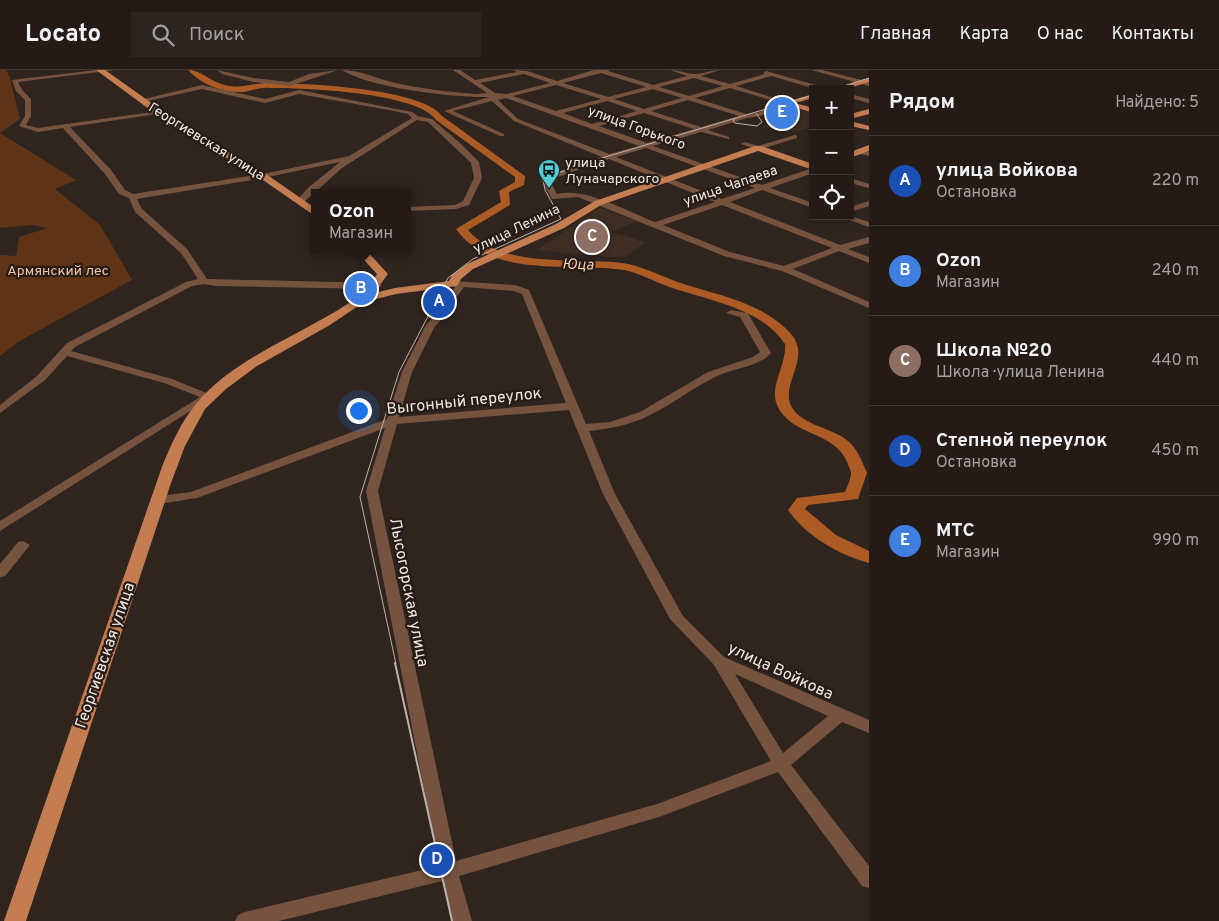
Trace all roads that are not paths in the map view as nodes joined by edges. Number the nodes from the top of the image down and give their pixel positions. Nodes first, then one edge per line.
1 (112, 70) edge
2 (220, 70) edge
3 (335, 70) edge
4 (345, 70) edge
5 (456, 70) edge
6 (532, 70) edge
7 (602, 70) edge
8 (673, 70) edge
9 (717, 70) edge
10 (757, 70) edge
11 (815, 70) edge
12 (101, 71) edge
13 (521, 71) edge
14 (773, 74) junction
15 (694, 76) junction
16 (869, 80) edge
17 (474, 82) junction
18 (860, 82) junction
19 (557, 83) junction
20 (869, 84) edge
21 (810, 85) edge
22 (850, 85) edge
23 (729, 86) junction
24 (651, 87) junction
25 (493, 96) junction
26 (505, 96) junction
27 (809, 97) edge
28 (854, 97) edge
29 (686, 98) junction
30 (606, 99) junction
31 (143, 100) junction
32 (869, 101) edge
33 (788, 104) junction
34 (809, 110) edge
35 (869, 111) edge
36 (157, 112) junction
37 (556, 112) junction
38 (642, 112) junction
39 (746, 116) junction
40 (854, 116) edge
41 (416, 118) junction
42 (854, 124) edge
43 (65, 126) junction
44 (592, 126) junction
45 (869, 128) edge
46 (700, 129) junction
47 (502, 135) dead end
48 (796, 137) dead end
49 (728, 138) dead end
50 (745, 144) dead end
51 (647, 145) junction
52 (758, 148) junction
53 (609, 157) junction
54 (351, 158) junction
55 (704, 166) junction
56 (809, 167) edge
57 (809, 171) edge
58 (263, 176) junction
59 (665, 179) junction
60 (854, 181) edge
61 (869, 186) edge
62 (764, 188) junction
63 (312, 189) edge
64 (311, 190) edge
65 (132, 196) junction
66 (300, 201) junction
67 (598, 202) junction
68 (725, 202) junction
69 (869, 202) edge
70 (809, 205) edge
71 (854, 208) edge
72 (311, 209) edge
73 (411, 209) edge
74 (854, 220) edge
75 (656, 225) junction
76 (869, 225) edge
77 (869, 240) edge
78 (840, 248) junction
79 (364, 254) edge
80 (869, 260) edge
81 (784, 269) junction
82 (204, 281) junction
83 (456, 285) junction
84 (377, 286) junction
85 (395, 291) junction
86 (360, 300) junction
87 (869, 305) edge
88 (731, 313) dead end
89 (65, 352) junction
90 (210, 396) junction
91 (574, 406) junction
92 (0, 410) edge
93 (393, 421) junction
94 (583, 428) junction
95 (160, 500) junction
96 (0, 527) edge
97 (23, 545) dead end
98 (0, 573) edge
99 (719, 661) junction
100 (840, 715) junction
101 (869, 728) edge
102 (781, 764) junction
103 (449, 872) junction
104 (869, 880) edge
105 (16, 921) edge
106 (245, 921) edge
107 (462, 921) edge

1 - 12 street
2 - 3 street
4 - 25 street
5 - 17 street, улица Горького
6 - 13 street
7 - 19 street
7 - 24 street
8 - 15 street
9 - 15 street
10 - 14 street
11 - 18 street
12 - 31 main road, Георгиевская улица
12 - 43 street
13 - 17 street
13 - 19 street
14 - 21 street
14 - 23 street
15 - 23 street
15 - 24 street
16 - 18 main road
17 - 25 street, улица Горького
18 - 20 street
18 - 22 main road
19 - 26 street
19 - 30 street
23 - 29 street
23 - 33 street
24 - 29 street
24 - 30 street
25 - 26 street, улица Горького
25 - 47 street
25 - 53 street
26 - 37 street, улица Горького
27 - 33 main road
28 - 32 street
29 - 38 street
29 - 39 street
30 - 37 street
30 - 38 street
31 - 36 main road, Георгиевская улица
31 - 41 street
33 - 34 main road
33 - 39 street
35 - 40 main road
36 - 43 street
36 - 58 main road, Георгиевская улица
37 - 44 street, улица Горького
38 - 44 street
38 - 46 street
39 - 46 street
41 - 54 street
41 - 73 street
42 - 45 main road
43 - 65 street
44 - 51 street, улица Горького
46 - 49 street
46 - 51 street
48 - 52 street, улица Ленина
50 - 52 street
51 - 53 street
51 - 55 street, улица Горького
52 - 55 main road, улица Ленина
52 - 56 main road
53 - 59 street
53 - 67 street
54 - 58 street
54 - 63 street
55 - 59 main road, улица Ленина
55 - 62 street, улица Горького
57 - 62 street, улица Чапаева
58 - 65 street
58 - 66 main road, Георгиевская улица
59 - 67 main road, улица Ленина
59 - 68 street
60 - 61 street
62 - 68 street, улица Чапаева
62 - 70 street, улица Горького
64 - 66 street
65 - 82 street
66 - 72 main road, Георгиевская улица
67 - 75 street
67 - 83 main road, улица Ленина
68 - 75 street, улица Чапаева
68 - 78 street
69 - 71 street
74 - 76 street
75 - 81 street
77 - 78 street
78 - 80 street
78 - 81 street
79 - 84 main road
81 - 87 street
82 - 84 street
82 - 89 street
83 - 85 main road
83 - 91 street, улица Войкова
83 - 93 street, Лысогорская улица
84 - 85 main road
84 - 86 main road, Георгиевская улица
85 - 86 main road
86 - 90 main road, Георгиевская улица
88 - 94 street
89 - 90 street
89 - 92 street
90 - 95 main road, Георгиевская улица
90 - 96 street, Георгиевская улица
91 - 93 street, Выгонный переулок
91 - 94 street, улица Войкова
93 - 95 street, Выгонный переулок
93 - 103 street, Лысогорская улица
94 - 99 street, улица Войкова
95 - 105 main road, Георгиевская улица
97 - 98 street
99 - 100 street, улица Войкова
99 - 102 street
100 - 101 street, улица Войкова
100 - 102 street
102 - 103 street
102 - 104 street
103 - 106 street
103 - 107 street, Лысогорская улица

